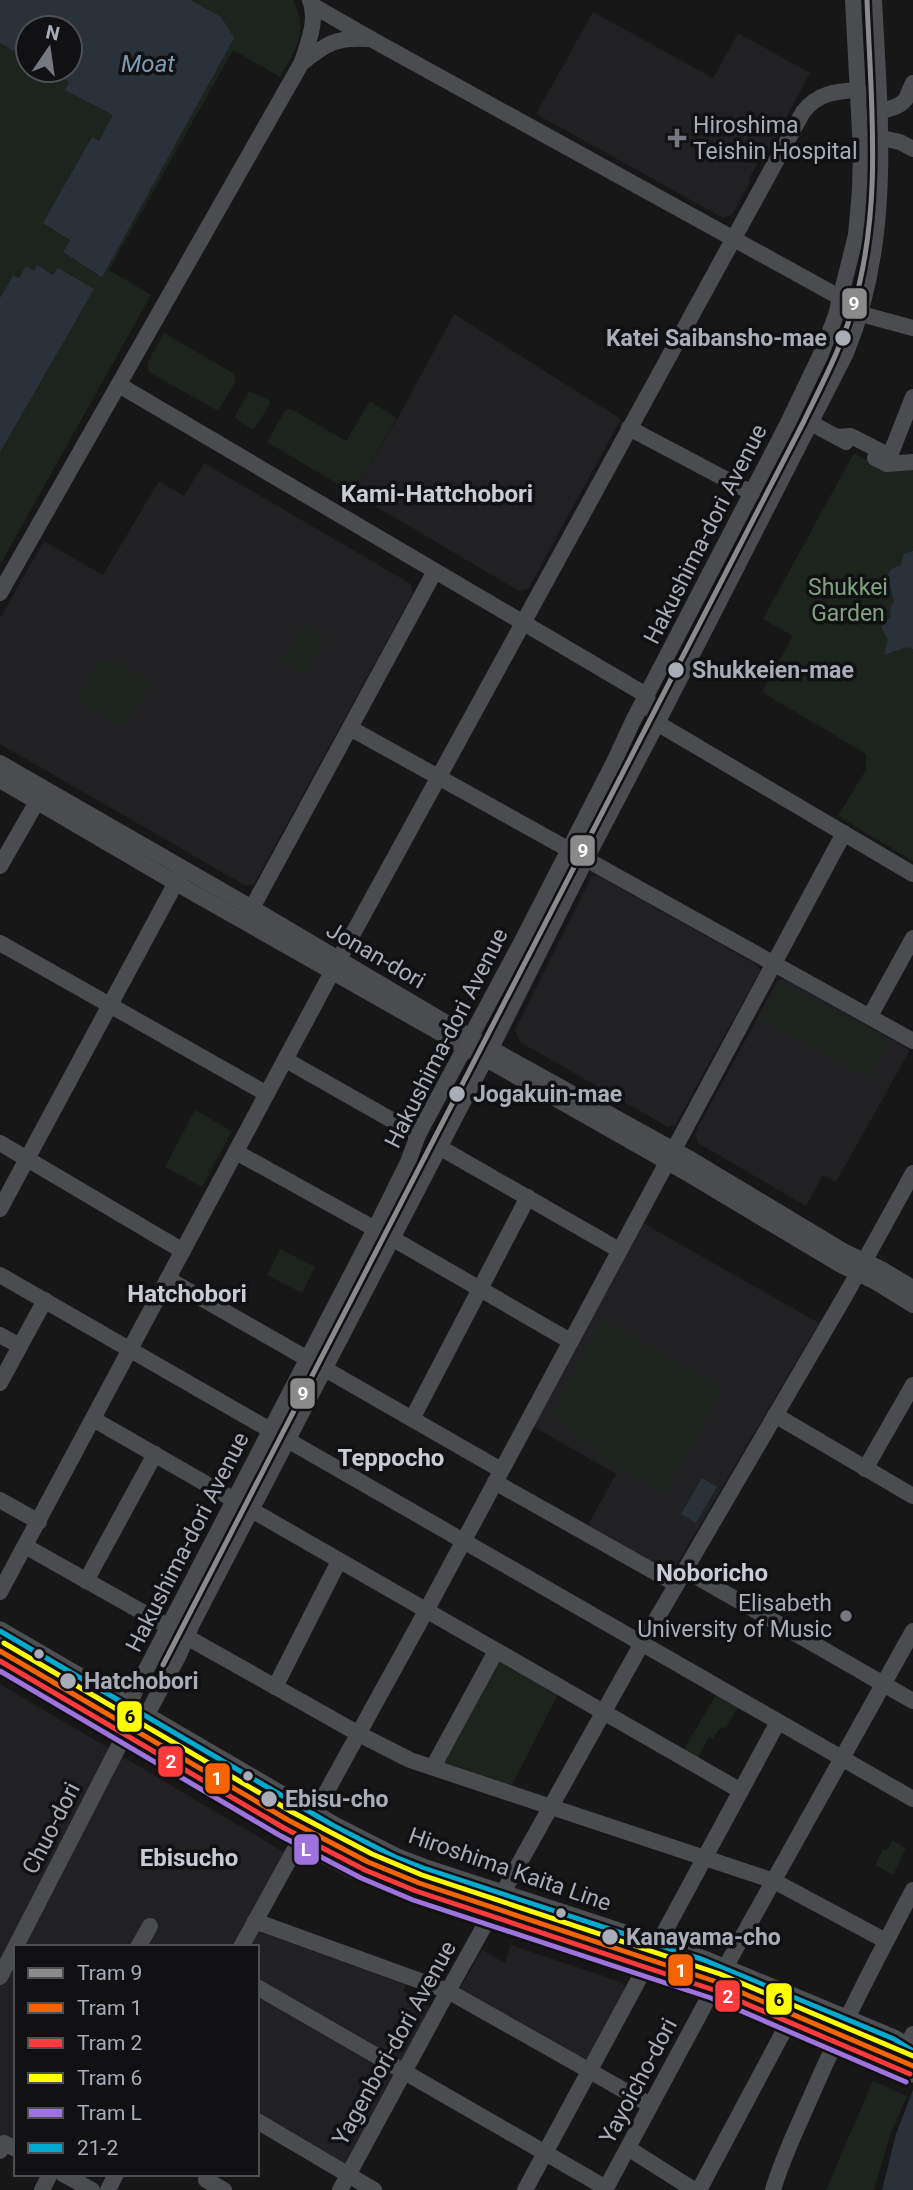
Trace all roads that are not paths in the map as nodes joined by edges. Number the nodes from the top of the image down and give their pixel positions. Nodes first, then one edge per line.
1 (853, 0) edge
2 (874, 0) edge
3 (311, 2) edge
4 (371, 39) junction
5 (302, 62) junction
6 (913, 83) edge
7 (858, 90) junction
8 (879, 110) junction
9 (860, 137) junction
10 (880, 138) junction
11 (913, 149) edge
12 (733, 239) junction
13 (841, 298) junction
14 (861, 313) junction
15 (884, 321) junction
16 (913, 328) edge
17 (913, 337) edge
18 (119, 385) junction
19 (913, 397) edge
20 (913, 419) edge
21 (811, 423) junction
22 (629, 428) junction
23 (837, 437) junction
24 (905, 463) edge
25 (752, 493) junction
26 (435, 571) junction
27 (0, 593) edge
28 (523, 623) junction
29 (646, 695) junction
30 (657, 723) junction
31 (350, 729) junction
32 (0, 763) edge
33 (439, 779) junction
34 (0, 780) edge
35 (41, 795) junction
36 (844, 833) junction
37 (568, 849) junction
38 (586, 859) junction
39 (0, 866) edge
40 (184, 869) junction
41 (913, 874) edge
42 (176, 883) junction
43 (252, 908) junction
44 (913, 938) edge
45 (0, 943) edge
46 (773, 964) junction
47 (336, 965) junction
48 (110, 1005) junction
49 (870, 1016) junction
50 (913, 1041) edge
51 (467, 1042) junction
52 (488, 1054) junction
53 (286, 1060) junction
54 (267, 1094) junction
55 (418, 1135) junction
56 (0, 1143) edge
57 (439, 1147) junction
58 (236, 1152) junction
59 (669, 1156) junction
60 (27, 1158) junction
61 (912, 1176) edge
62 (528, 1197) junction
63 (0, 1209) edge
64 (375, 1229) junction
65 (391, 1238) junction
66 (619, 1250) junction
67 (183, 1251) junction
68 (861, 1267) junction
69 (0, 1275) edge
70 (168, 1279) junction
71 (480, 1288) junction
72 (913, 1288) edge
73 (45, 1300) junction
74 (913, 1305) edge
75 (0, 1335) edge
76 (570, 1341) junction
77 (20, 1346) junction
78 (130, 1349) junction
79 (307, 1359) junction
80 (324, 1368) junction
81 (0, 1383) edge
82 (913, 1385) edge
83 (775, 1415) junction
84 (93, 1419) junction
85 (412, 1419) junction
86 (271, 1430) junction
87 (288, 1439) junction
88 (155, 1454) junction
89 (865, 1469) junction
90 (498, 1476) junction
91 (913, 1496) edge
92 (0, 1500) edge
93 (234, 1501) junction
94 (251, 1511) junction
95 (39, 1522) junction
96 (464, 1540) junction
97 (25, 1546) junction
98 (339, 1561) junction
99 (685, 1570) junction
100 (86, 1581) junction
101 (676, 1584) junction
102 (0, 1592) edge
103 (426, 1611) junction
104 (170, 1627) junction
105 (0, 1631) edge
106 (913, 1631) edge
107 (187, 1637) junction
108 (642, 1644) junction
109 (496, 1651) junction
110 (0, 1664) edge
111 (883, 1684) junction
112 (275, 1686) junction
113 (913, 1701) edge
114 (137, 1712) junction
115 (604, 1712) junction
116 (778, 1722) junction
117 (359, 1734) junction
118 (123, 1738) junction
119 (842, 1759) junction
120 (432, 1768) junction
121 (741, 1791) junction
122 (913, 1799) edge
123 (551, 1807) junction
124 (315, 1815) junction
125 (300, 1841) junction
126 (704, 1857) junction
127 (774, 1881) junction
128 (913, 1890) edge
129 (503, 1894) junction
130 (489, 1918) junction
131 (255, 1921) junction
132 (906, 1921) edge
133 (150, 1926) dead end
134 (886, 1941) junction
135 (657, 1944) junction
136 (17, 1945) edge
137 (139, 1945) edge
138 (243, 1945) edge
139 (14, 1951) edge
140 (725, 1968) junction
141 (643, 1970) junction
142 (1, 1976) edge
143 (259, 1988) edge
144 (448, 1991) junction
145 (711, 1993) junction
146 (846, 2018) junction
147 (787, 2025) junction
148 (834, 2044) junction
149 (911, 2044) edge
150 (404, 2071) junction
151 (589, 2071) junction
152 (913, 2073) edge
153 (650, 2105) junction
154 (259, 2122) edge
155 (14, 2148) edge
156 (628, 2148) junction
157 (0, 2151) edge
158 (545, 2154) junction
159 (348, 2175) junction
160 (67, 2176) edge
161 (205, 2181) edge
162 (606, 2189) edge
163 (92, 2190) edge
164 (224, 2190) edge
165 (340, 2190) edge
166 (374, 2190) edge
167 (525, 2190) edge
168 (694, 2190) edge
169 (699, 2190) edge
170 (774, 2190) edge

1 - 7 street, Hakushima-dori Avenue
2 - 8 street, Hakushima-dori Avenue
3 - 4 street
3 - 5 street
4 - 5 street
4 - 12 street
5 - 18 street
6 - 8 street
7 - 8 street
7 - 9 street, Hakushima-dori Avenue
7 - 12 street
8 - 9 street
8 - 10 street, Hakushima-dori Avenue
9 - 10 street
9 - 13 street, Hakushima-dori Avenue
10 - 11 street
10 - 14 street, Hakushima-dori Avenue
12 - 13 street
12 - 22 street
13 - 14 street
13 - 25 street, Hakushima-dori Avenue
14 - 15 street
14 - 21 street, Hakushima-dori Avenue
15 - 16 street
15 - 17 street
18 - 26 street
18 - 27 street
19 - 23 street
20 - 24 street
21 - 23 street
21 - 30 street, Hakushima-dori Avenue
22 - 25 street
22 - 28 street
23 - 24 street
25 - 29 street, Hakushima-dori Avenue
26 - 28 street
26 - 31 street
28 - 29 street
28 - 33 street
29 - 30 street
29 - 37 street, Hakushima-dori Avenue
30 - 36 street
30 - 38 street, Hakushima-dori Avenue
31 - 33 street
31 - 43 street
32 - 35 street, Jonan-dori
33 - 37 street
33 - 47 street
34 - 35 street, Jonan-dori
35 - 39 street
35 - 40 street, Jonan-dori
35 - 42 street, Jonan-dori
36 - 41 street
36 - 46 street
37 - 38 street
37 - 51 street, Hakushima-dori Avenue
38 - 46 street
38 - 52 street, Hakushima-dori Avenue
40 - 42 street
40 - 43 street, Jonan-dori
42 - 47 street, Jonan-dori
42 - 48 street
43 - 47 street, Jonan-dori
44 - 49 street
45 - 48 street
46 - 49 street
46 - 59 street
47 - 51 street, Jonan-dori
47 - 53 street
48 - 54 street
48 - 60 street
49 - 50 street
51 - 52 street, Jonan-dori
51 - 55 street, Hakushima-dori Avenue
52 - 57 street, Hakushima-dori Avenue
52 - 59 street, Jonan-dori
53 - 54 street
53 - 55 street
54 - 58 street
55 - 64 street, Hakushima-dori Avenue
56 - 60 street
57 - 62 street
57 - 65 street, Hakushima-dori Avenue
58 - 64 street
58 - 67 street
59 - 66 street
59 - 68 street, Jonan-dori
60 - 63 street
60 - 67 street
61 - 68 street, Yagenbori-dori Avenue
62 - 66 street
62 - 71 street
64 - 65 street
64 - 79 street, Hakushima-dori Avenue
65 - 71 street
65 - 80 street, Hakushima-dori Avenue
66 - 76 street
67 - 70 street
68 - 72 street, Jonan-dori
68 - 74 street, Jonan-dori
68 - 83 street, Yagenbori-dori Avenue
69 - 73 street
70 - 78 street
70 - 79 street
71 - 76 street
71 - 85 street
73 - 77 street
73 - 78 street
75 - 77 street
76 - 90 street
77 - 81 street
78 - 84 street
78 - 86 street
79 - 80 street
79 - 86 street, Hakushima-dori Avenue
80 - 85 street
80 - 87 street, Hakushima-dori Avenue
82 - 89 street
83 - 89 street
83 - 99 street, Yagenbori-dori Avenue
84 - 88 street
84 - 95 street
85 - 90 street
86 - 87 street
86 - 93 street, Hakushima-dori Avenue
87 - 94 street, Hakushima-dori Avenue
87 - 96 street
88 - 93 street
88 - 100 street
89 - 91 street
90 - 96 street
90 - 101 street
92 - 95 street
93 - 94 street
93 - 104 street, Hakushima-dori Avenue
94 - 98 street
94 - 107 street, Hakushima-dori Avenue
95 - 97 street
96 - 103 street
96 - 108 street
97 - 100 street
97 - 102 street
98 - 103 street
98 - 112 street
99 - 101 street, Yagenbori-dori Avenue
99 - 111 street
100 - 104 street
101 - 108 street, Yagenbori-dori Avenue
103 - 109 street
103 - 117 street
104 - 107 street
104 - 114 street, Hakushima-dori Avenue
105 - 114 main road, Hiroshima Kaita Line
106 - 111 street, Yayoicho-dori
107 - 112 street
107 - 114 street, Hakushima-dori Avenue
108 - 115 street, Yagenbori-dori Avenue
108 - 116 street
109 - 115 street
109 - 120 street
110 - 118 main road
111 - 113 street
111 - 119 street, Yayoicho-dori
112 - 117 street
114 - 118 street, Hakushima-dori Avenue
114 - 124 main road, Hiroshima Kaita Line
115 - 121 street
115 - 123 street, Yagenbori-dori Avenue
116 - 119 street
116 - 121 street
117 - 120 street
117 - 124 street
118 - 125 main road
118 - 136 street, Chuo-dori
119 - 122 street
119 - 127 street, Yayoicho-dori
120 - 123 street
121 - 126 street
123 - 126 street
123 - 129 street, Yagenbori-dori Avenue
124 - 125 street
124 - 129 main road, Hiroshima Kaita Line
125 - 130 main road
125 - 131 street
126 - 127 street
126 - 135 street
127 - 134 street
127 - 140 street, Yayoicho-dori
128 - 132 street
129 - 130 street, Yagenbori-dori Avenue
129 - 135 main road, Hiroshima Kaita Line
130 - 141 main road
130 - 144 street, Yagenbori-dori Avenue
131 - 138 street
131 - 144 street
132 - 134 street
133 - 137 street
134 - 146 street
135 - 140 main road, Hiroshima Kaita Line
135 - 141 street
139 - 142 street, Chuo-dori
140 - 145 street, Yayoicho-dori
140 - 146 main road, Hiroshima Kaita Line
141 - 145 main road
141 - 151 street
143 - 150 street
144 - 150 street, Yagenbori-dori Avenue
144 - 151 street
145 - 147 main road
145 - 153 street, Yayoicho-dori
146 - 148 street
146 - 149 main road, Hiroshima Kaita Line
147 - 148 main road
147 - 169 street
148 - 152 main road
148 - 170 street
150 - 158 street
150 - 159 street, Yagenbori-dori Avenue
151 - 153 street
151 - 158 street
153 - 156 street, Yayoicho-dori
154 - 159 street
155 - 157 street
156 - 162 street, Yayoicho-dori
156 - 168 street
158 - 162 street
158 - 167 street
159 - 165 street, Yagenbori-dori Avenue
159 - 166 street
160 - 163 street
161 - 164 street

